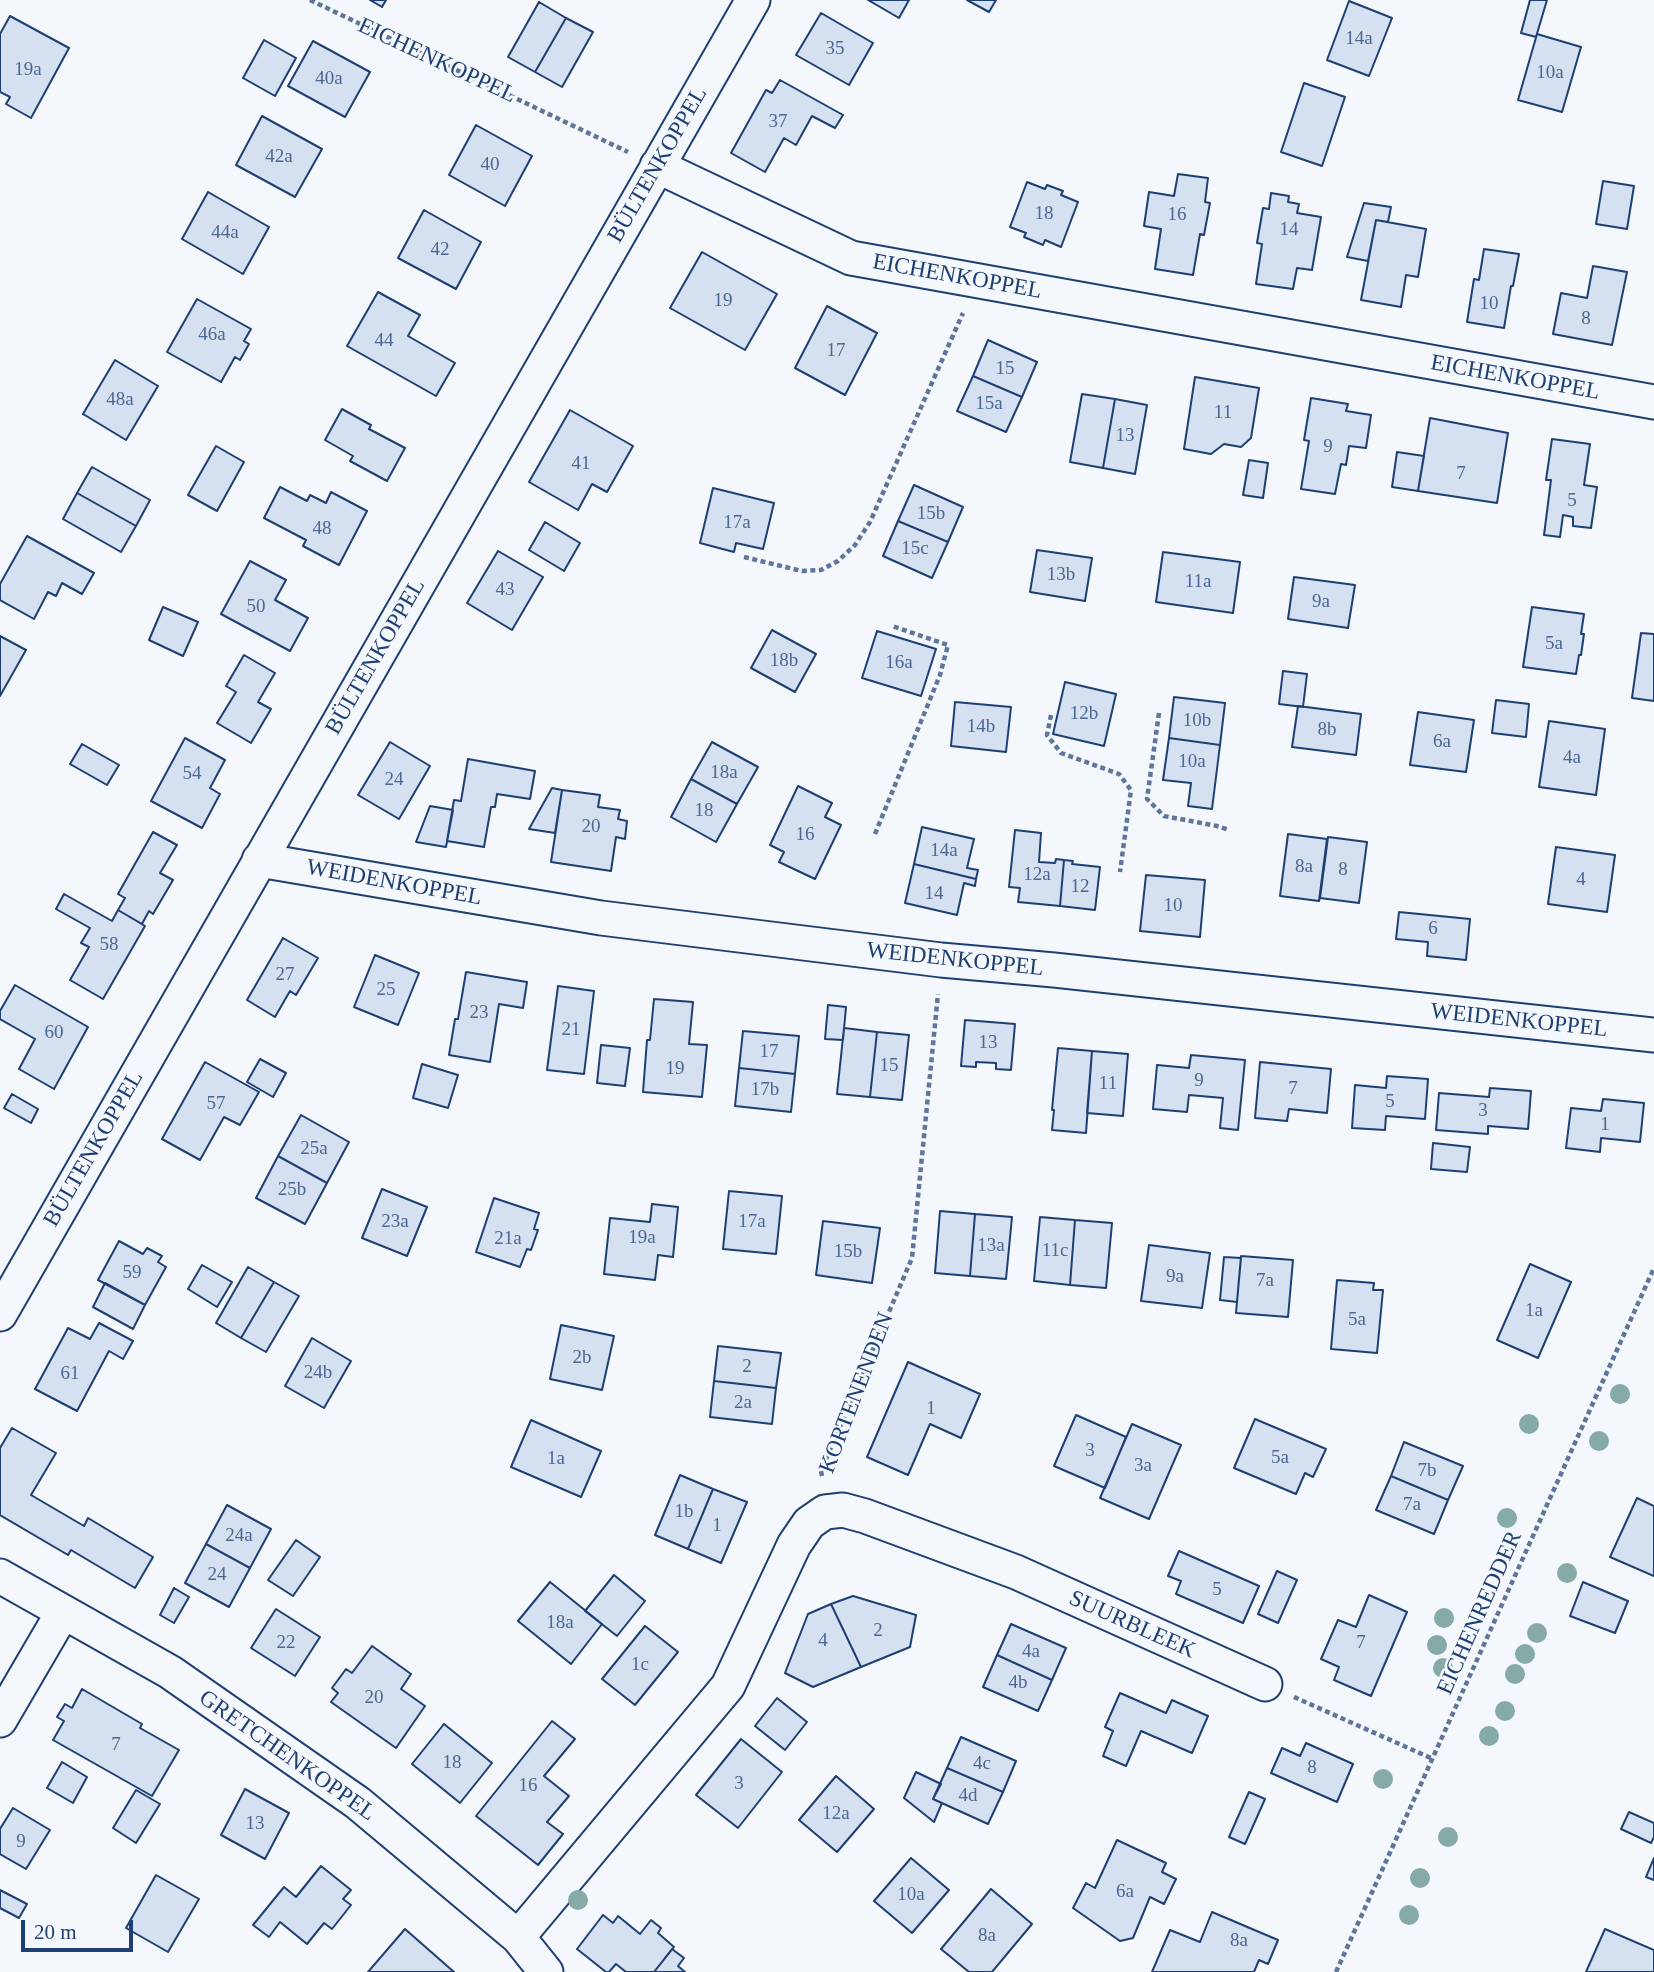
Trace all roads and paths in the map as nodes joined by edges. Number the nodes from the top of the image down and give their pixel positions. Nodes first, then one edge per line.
1 (310, 0) edge
2 (752, 0) edge
3 (657, 166) junction
4 (978, 281) junction
5 (1654, 402) edge
6 (744, 557) dead end
7 (892, 626) dead end
8 (1159, 713) dead end
9 (1051, 715) dead end
10 (1229, 830) dead end
11 (874, 834) dead end
12 (260, 860) junction
13 (1120, 872) dead end
14 (941, 960) junction
15 (1654, 1035) edge
16 (1654, 1268) edge
17 (0, 1314) edge
18 (825, 1512) junction
19 (0, 1576) edge
20 (63, 1612) junction
21 (1265, 1684) joint
22 (0, 1720) edge
23 (1433, 1759) junction
24 (519, 1937) junction
25 (546, 1972) edge
26 (1336, 1972) edge

1 - 3 path, EICHENKOPPEL
2 - 3 street, BÜLTENKOPPEL
3 - 4 street, EICHENKOPPEL
3 - 12 street, BÜLTENKOPPEL
4 - 5 street, EICHENKOPPEL
4 - 6 path
7 - 11 path
8 - 10 path
9 - 13 path
12 - 14 street, WEIDENKOPPEL
12 - 17 street, BÜLTENKOPPEL
14 - 15 street, WEIDENKOPPEL
14 - 18 path, KORTENENDEN
16 - 23 path, EICHENREDDER
18 - 21 street, SUURBLEEK
18 - 24 street
19 - 20 street, GRETCHENKOPPEL
20 - 22 street
20 - 24 street, GRETCHENKOPPEL
21 - 23 path
23 - 26 path, EICHENREDDER
24 - 25 street, GRETCHENKOPPEL

